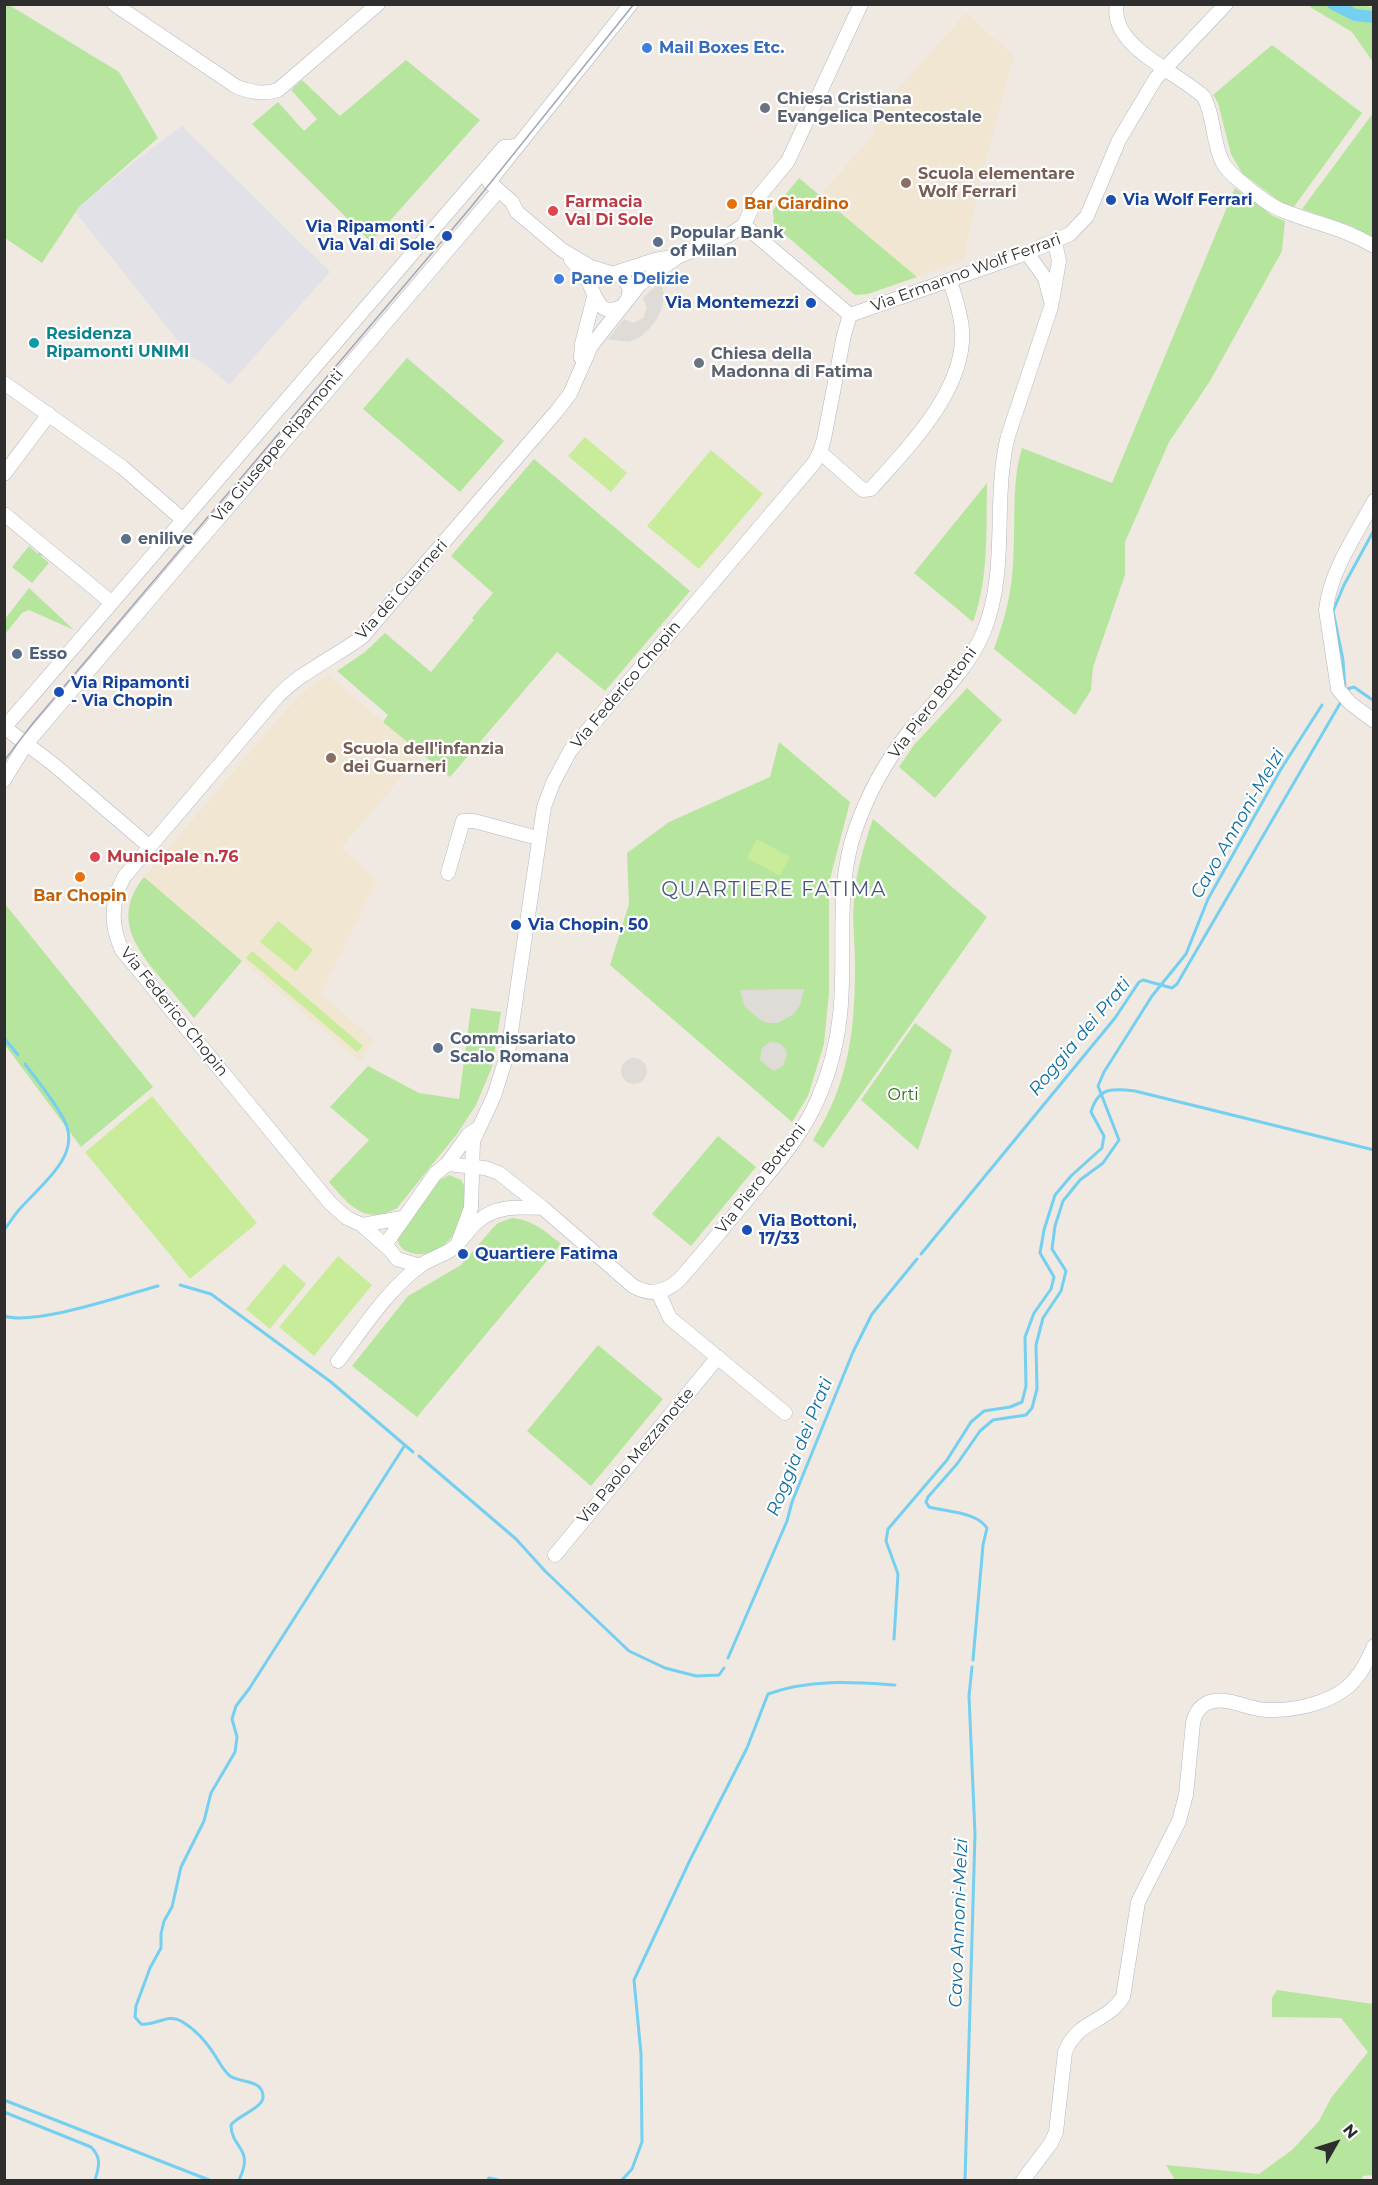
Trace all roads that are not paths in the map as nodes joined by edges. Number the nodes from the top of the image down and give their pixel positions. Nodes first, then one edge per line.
1 (114, 4) edge
2 (378, 4) edge
3 (631, 4) edge
4 (861, 4) edge
5 (1116, 4) edge
6 (1226, 4) edge
7 (1164, 68) junction
8 (487, 175) junction
9 (493, 197) junction
10 (518, 212) junction
11 (744, 225) junction
12 (1055, 242) junction
13 (1374, 246) edge
14 (562, 250) junction
15 (1027, 253) junction
16 (677, 257) junction
17 (611, 273) junction
18 (950, 281) junction
19 (594, 295) junction
20 (625, 302) junction
21 (1052, 304) junction
22 (850, 315) junction
23 (582, 363) junction
24 (4, 383) edge
25 (49, 414) junction
26 (820, 452) junction
27 (4, 474) edge
28 (1374, 501) edge
29 (4, 514) edge
30 (182, 519) junction
31 (111, 602) junction
32 (1374, 721) edge
33 (5, 728) edge
34 (26, 744) junction
35 (4, 780) edge
36 (530, 836) dead end
37 (150, 848) junction
38 (448, 873) dead end
39 (477, 1129) junction
40 (463, 1168) junction
41 (543, 1208) junction
42 (402, 1218) junction
43 (362, 1225) junction
44 (458, 1244) junction
45 (385, 1245) junction
46 (397, 1259) junction
47 (420, 1266) junction
48 (394, 1290) junction
49 (658, 1292) junction
50 (718, 1357) junction
51 (338, 1360) dead end
52 (785, 1413) dead end
53 (555, 1555) dead end
54 (1374, 1646) edge
55 (1023, 2181) edge

1 - 2 street
3 - 8 street, Via Giuseppe Ripamonti
4 - 11 street
5 - 7 street
6 - 7 street, Via Ermanno Wolf Ferrari
7 - 12 street, Via Ermanno Wolf Ferrari
7 - 13 street
8 - 9 street
8 - 10 street
8 - 30 street, Via Giuseppe Ripamonti
9 - 10 street
9 - 34 street, Via Giuseppe Ripamonti
10 - 14 street
11 - 16 street
11 - 22 street
12 - 15 street, Via Ermanno Wolf Ferrari
12 - 21 street, Via Piero Bottoni
14 - 17 street
14 - 19 street
15 - 18 street, Via Ermanno Wolf Ferrari
15 - 21 street
16 - 17 street
16 - 20 street, Via dei Guarneri
17 - 19 street
17 - 20 street
18 - 22 street, Via Ermanno Wolf Ferrari
18 - 26 street
19 - 20 street
19 - 23 street, Via dei Guarneri
20 - 23 street, Via dei Guarneri
21 - 49 street, Via Piero Bottoni
22 - 26 street, Via Federico Chopin
23 - 37 street, Via dei Guarneri
24 - 25 street
25 - 27 street
25 - 30 street
26 - 39 street, Via Federico Chopin
28 - 32 street
29 - 31 street
30 - 31 street, Via Giuseppe Ripamonti
31 - 33 street, Via Giuseppe Ripamonti
33 - 34 street, Via Giuseppe Ripamonti
34 - 35 street, Via Giuseppe Ripamonti
34 - 37 street
36 - 38 street
37 - 43 street, Via Federico Chopin
39 - 40 street, Via Federico Chopin
39 - 40 street, Via Federico Chopin
40 - 41 street
40 - 42 street, Via Federico Chopin
40 - 44 street
41 - 44 street
41 - 49 street
42 - 43 street
42 - 45 street, Via Federico Chopin
43 - 45 street, Via Federico Chopin
44 - 47 street
45 - 46 street
46 - 47 street
46 - 48 street
47 - 48 street
48 - 51 street
49 - 50 street
50 - 52 street
50 - 53 street, Via Paolo Mezzanotte
54 - 55 street

